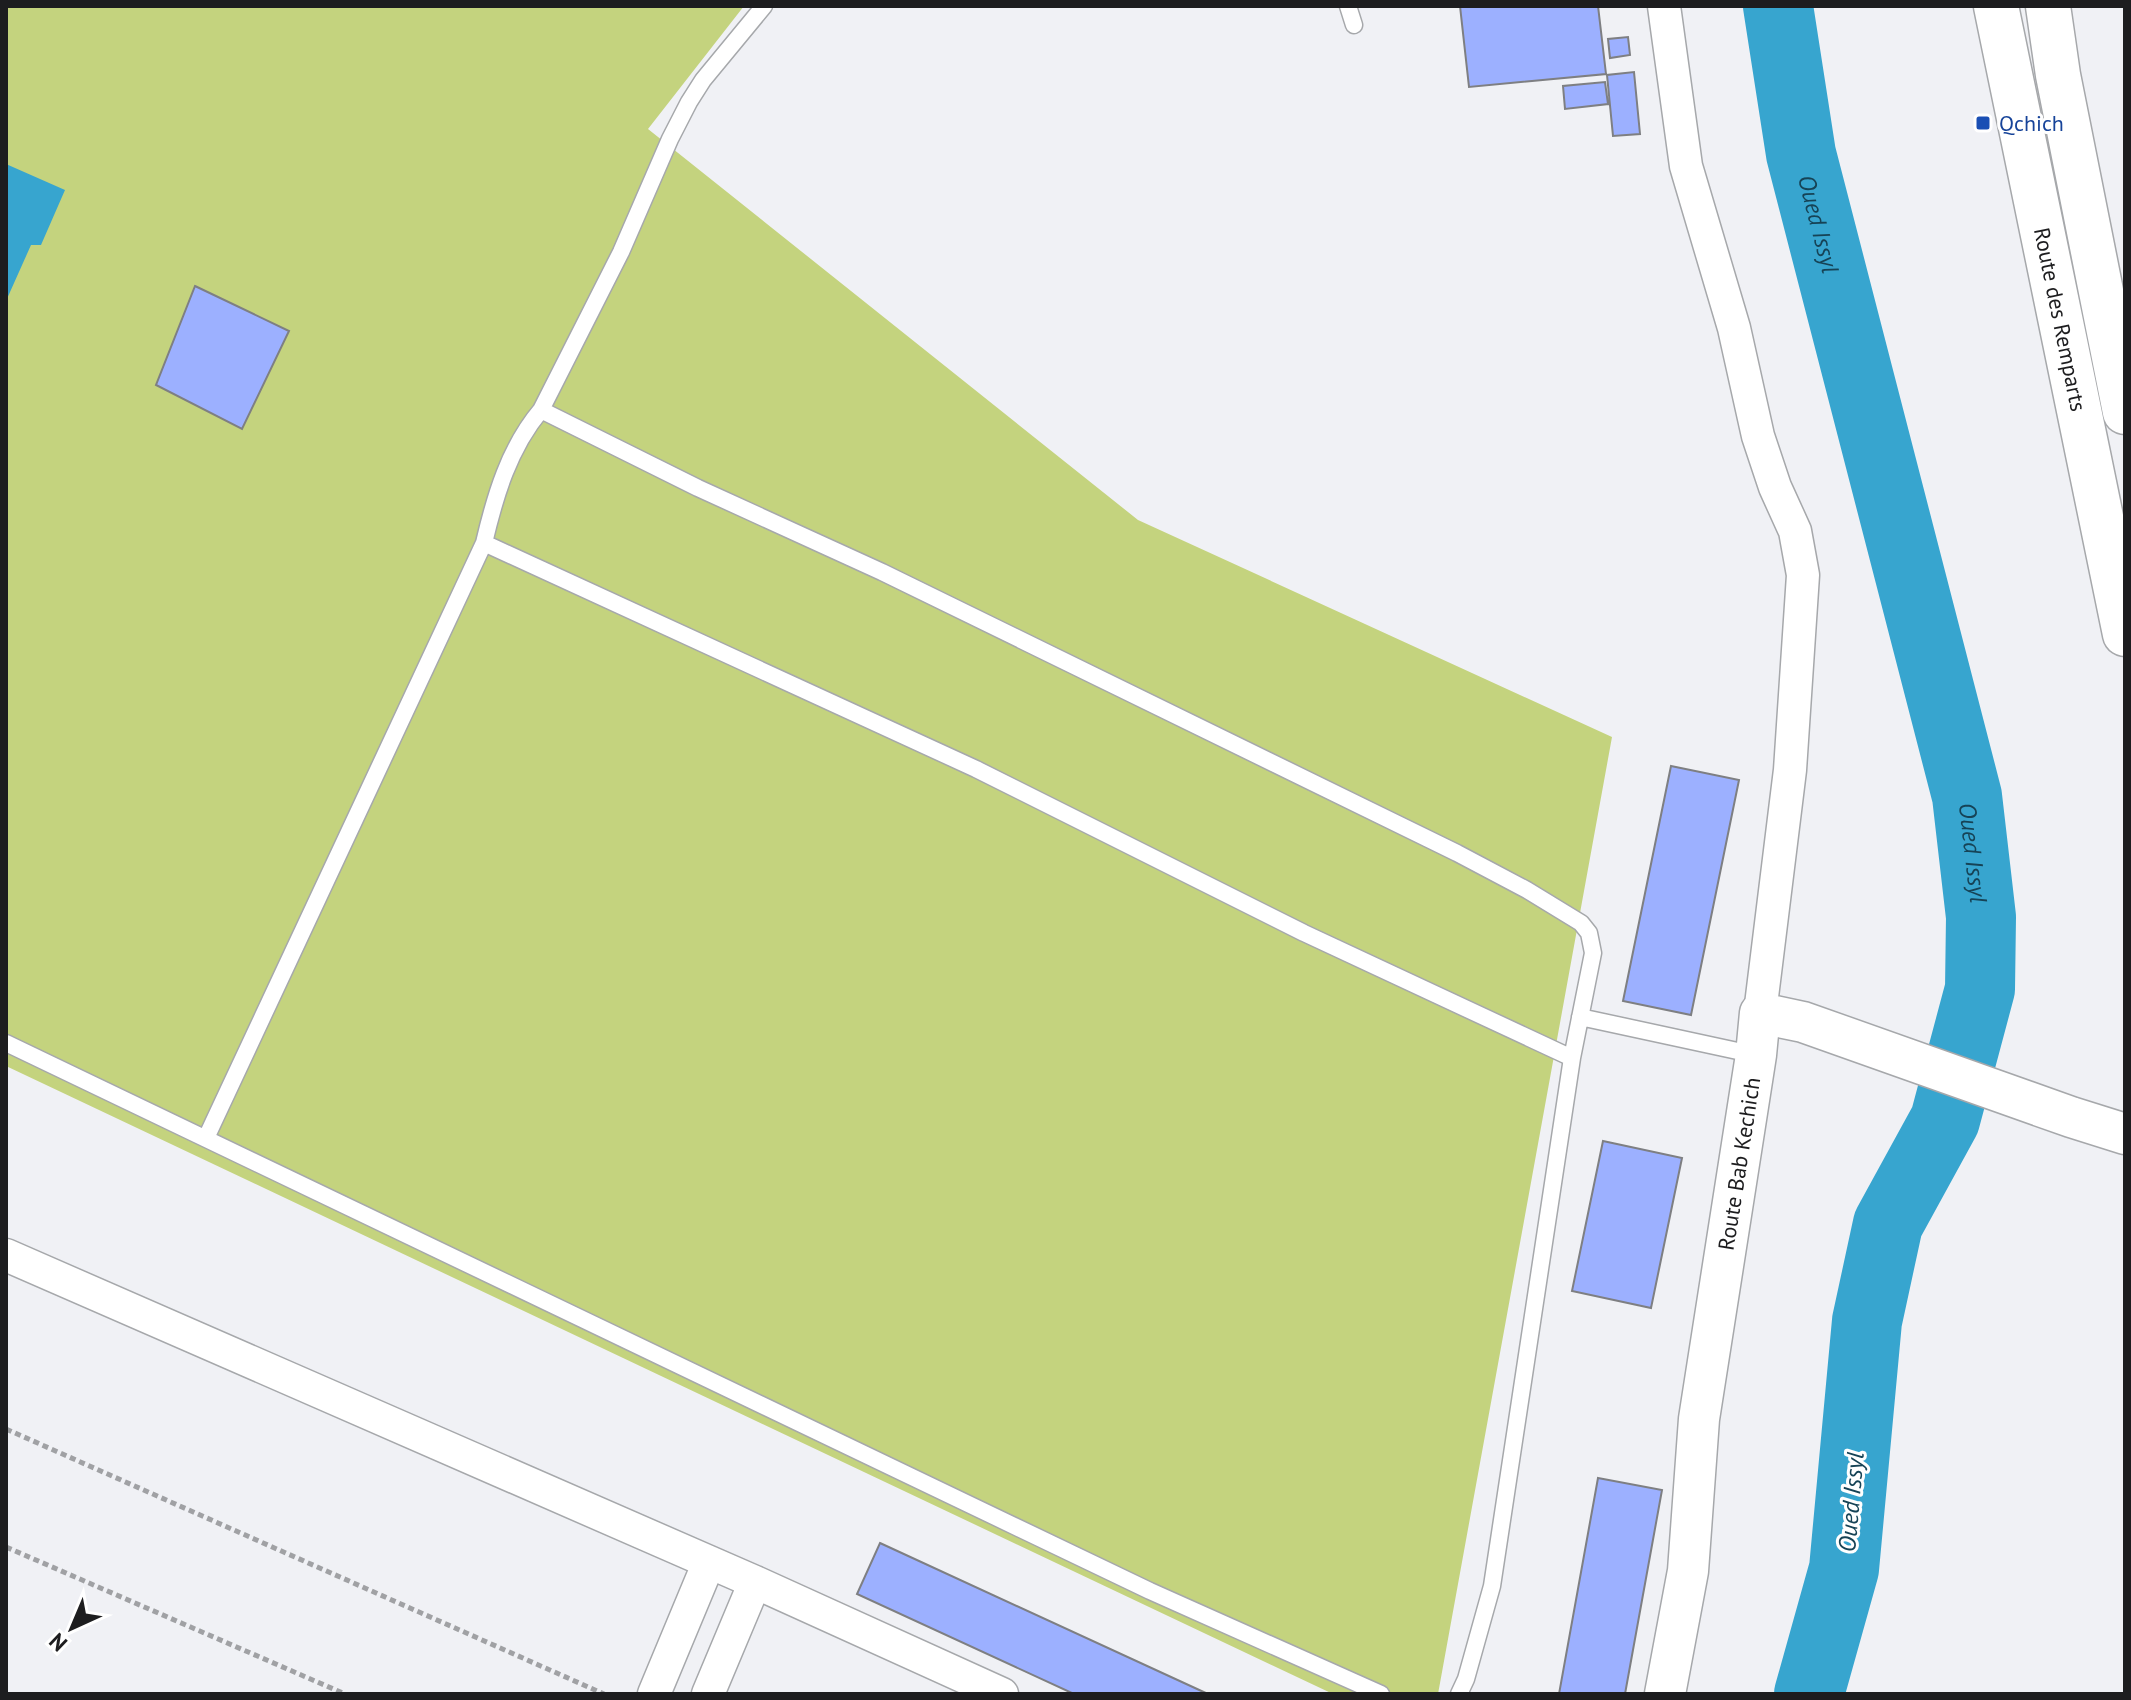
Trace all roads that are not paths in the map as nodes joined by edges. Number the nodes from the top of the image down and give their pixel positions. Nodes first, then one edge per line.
1 (764, 6) edge
2 (1348, 6) edge
3 (1664, 6) edge
4 (1996, 6) edge
5 (2048, 6) edge
6 (1354, 25) dead end
7 (541, 410) junction
8 (2125, 412) edge
9 (484, 543) junction
10 (2125, 634) edge
11 (1760, 1013) junction
12 (1580, 1017) junction
13 (6, 1043) edge
14 (1756, 1055) junction
15 (1572, 1058) junction
16 (2125, 1134) edge
17 (206, 1138) junction
18 (6, 1255) edge
19 (709, 1562) junction
20 (755, 1582) junction
21 (654, 1694) edge
22 (708, 1694) edge
23 (1002, 1694) edge
24 (1381, 1694) edge
25 (1459, 1694) edge
26 (1665, 1694) edge

1 - 7 lane
2 - 6 lane
3 - 11 street
4 - 10 main road, Route des Remparts
5 - 8 main road, Route des Remparts
7 - 9 lane
7 - 12 lane
9 - 15 lane
9 - 17 lane
11 - 14 street, Route Bab Kechich
11 - 16 street
12 - 14 lane
12 - 15 lane
13 - 17 lane
14 - 26 street, Route Bab Kechich
15 - 25 lane
17 - 24 lane
18 - 19 street
19 - 20 street
19 - 21 street
20 - 22 street
20 - 23 street

